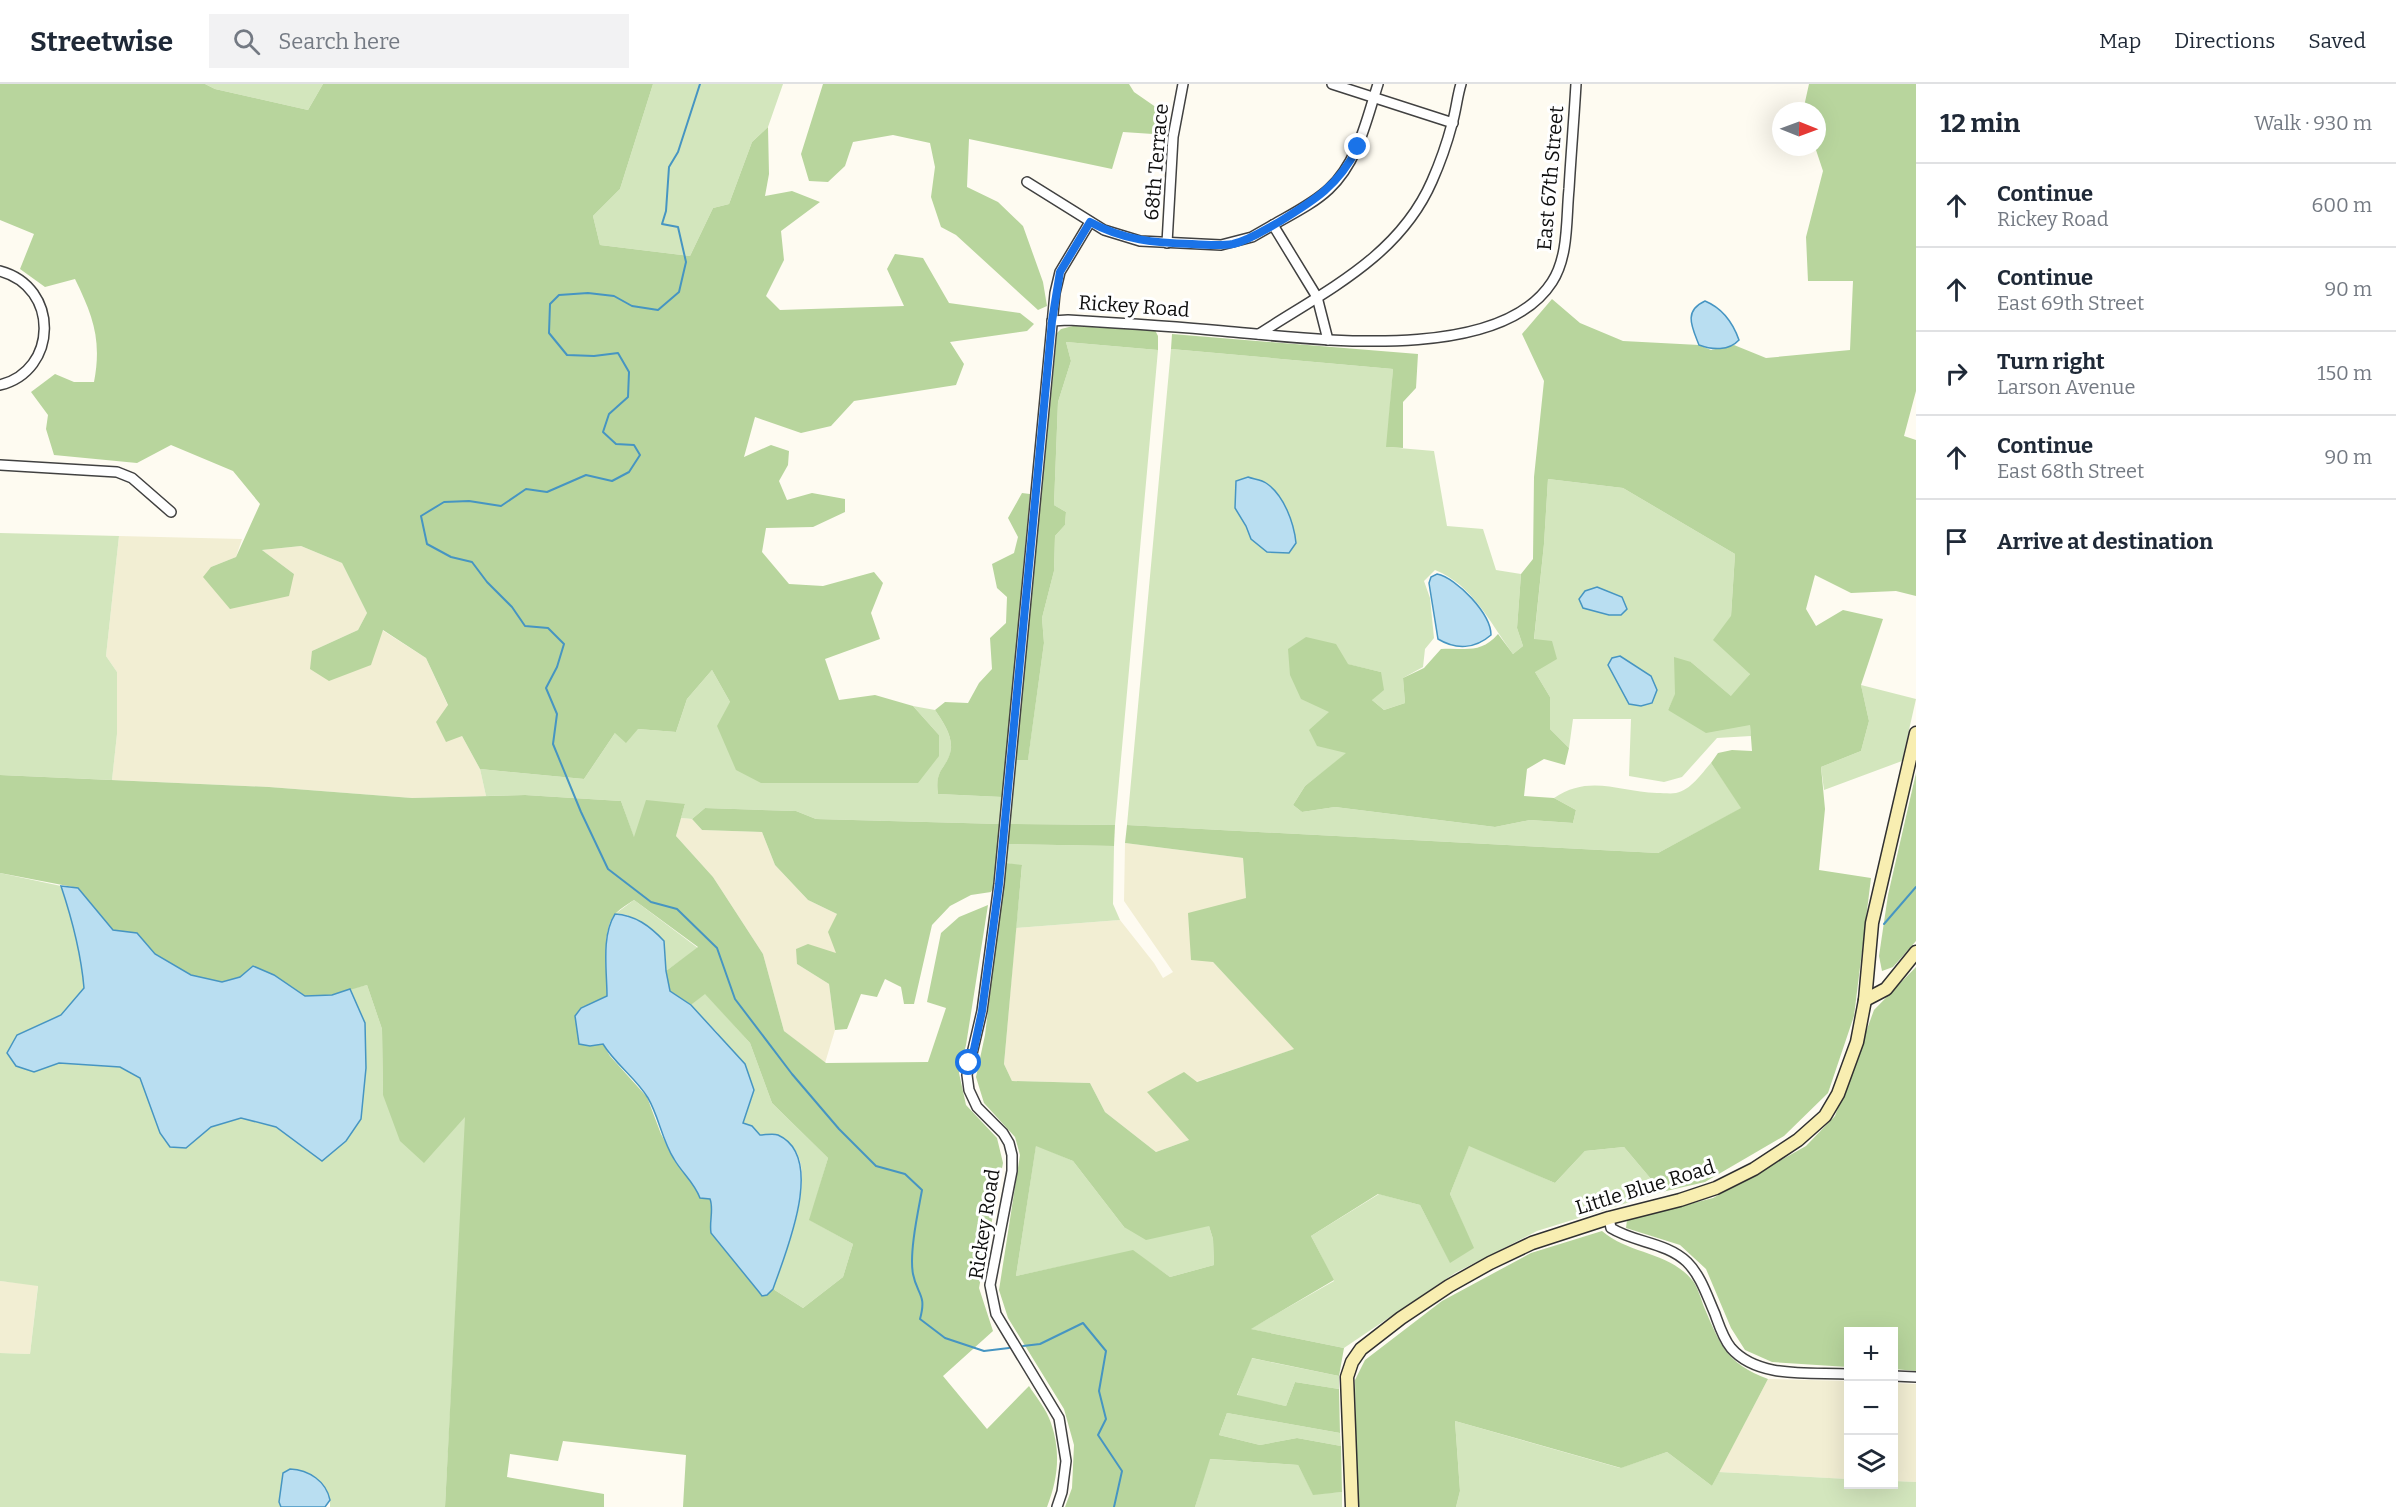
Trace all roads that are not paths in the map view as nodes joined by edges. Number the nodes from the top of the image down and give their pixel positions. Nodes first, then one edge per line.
1 (1183, 84) edge
2 (1332, 84) edge
3 (1378, 84) edge
4 (1461, 84) edge
5 (1576, 84) edge
6 (1374, 98) junction
7 (1453, 123) junction
8 (1027, 182) dead end
9 (1090, 222) junction
10 (1273, 225) junction
11 (1167, 243) junction
12 (0, 271) edge
13 (1556, 274) joint
14 (1317, 297) junction
15 (1052, 321) junction
16 (1259, 334) junction
17 (1328, 340) junction
18 (0, 385) edge
19 (0, 465) edge
20 (171, 512) dead end
21 (1916, 733) edge
22 (1916, 952) edge
23 (1865, 1000) junction
24 (1609, 1218) junction
25 (1844, 1374) edge
26 (1898, 1376) edge
27 (1916, 1377) edge
28 (1057, 1507) edge
29 (1352, 1507) edge

1 - 11 street, 68th Terrace
2 - 6 street
3 - 6 street
4 - 7 street
5 - 13 street, East 67th Street
6 - 7 street
6 - 10 street
7 - 14 street
8 - 9 street
9 - 11 street
9 - 15 street
10 - 11 street
10 - 14 street
12 - 18 street
13 - 17 street, Rickey Road
14 - 16 street
14 - 17 street
15 - 16 street, Rickey Road
15 - 28 street, Rickey Road
16 - 17 street, Rickey Road
19 - 20 street
21 - 23 street, Little Blue Road
22 - 23 street
23 - 24 street, Little Blue Road
24 - 25 street
24 - 29 street, Little Blue Road
26 - 27 street

